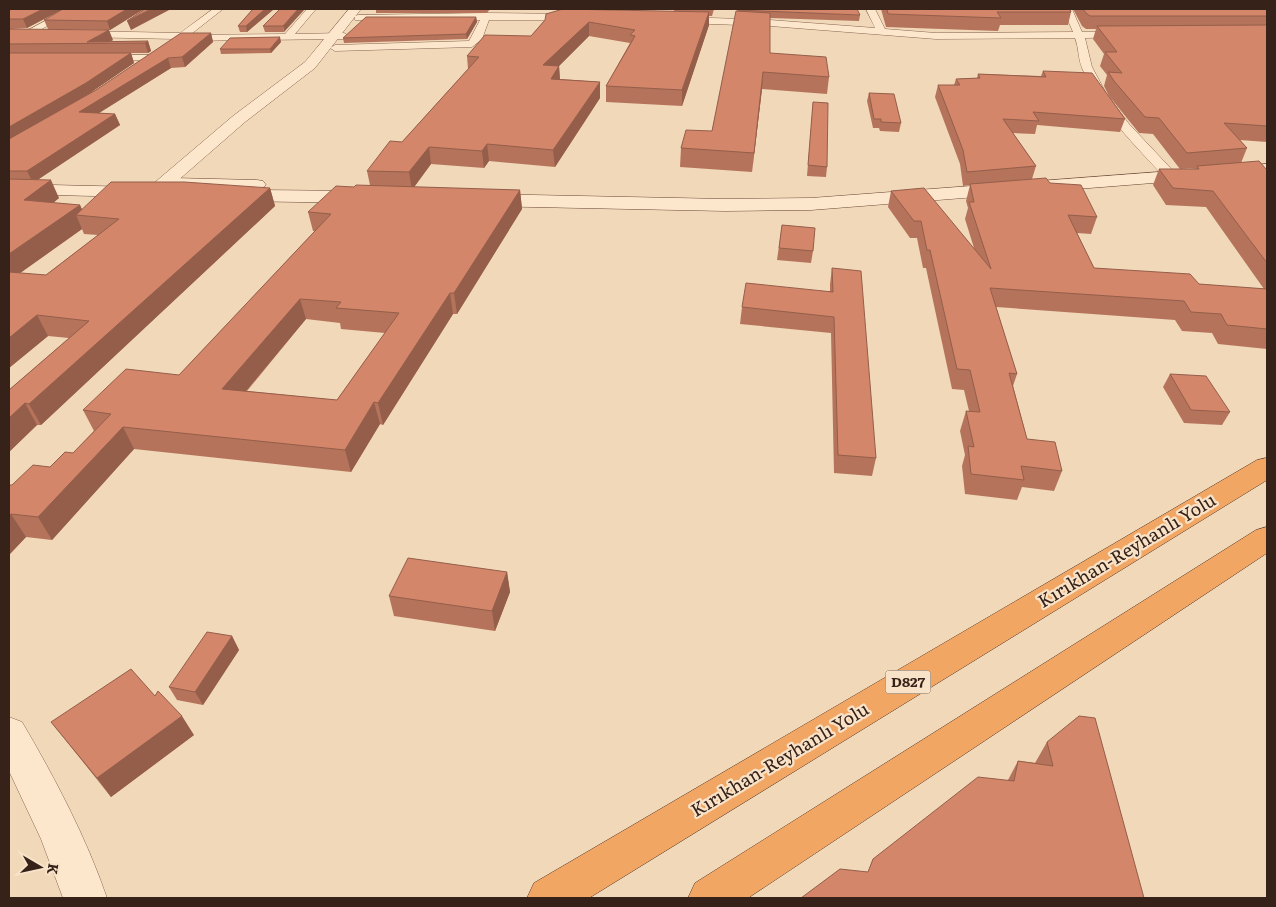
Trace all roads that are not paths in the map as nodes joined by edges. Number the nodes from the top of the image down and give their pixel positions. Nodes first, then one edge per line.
1 (73, 9) edge
2 (218, 9) edge
3 (312, 9) edge
4 (871, 9) edge
5 (1068, 9) edge
6 (360, 12) edge
7 (486, 16) junction
8 (582, 17) edge
9 (668, 19) edge
10 (131, 23) edge
11 (263, 26) edge
12 (881, 32) junction
13 (46, 33) edge
14 (74, 34) edge
15 (114, 34) junction
16 (1078, 34) junction
17 (1136, 34) edge
18 (288, 36) junction
19 (182, 37) junction
20 (251, 37) junction
21 (337, 40) junction
22 (160, 53) junction
23 (89, 58) edge
24 (135, 71) edge
25 (1267, 158) edge
26 (1267, 169) edge
27 (1165, 171) junction
28 (9, 179) edge
29 (169, 188) junction
30 (9, 189) edge
31 (377, 192) edge
32 (470, 194) edge
33 (1267, 467) edge
34 (1267, 538) edge
35 (9, 734) edge
36 (85, 898) edge
37 (549, 898) edge
38 (710, 898) edge

1 - 13 street
2 - 19 street
3 - 18 street
4 - 12 street
5 - 16 street
6 - 7 street
6 - 21 main road
7 - 8 street
7 - 21 street
9 - 12 street
10 - 15 street
11 - 20 street
12 - 16 street
14 - 15 street
15 - 19 street
16 - 17 street
16 - 27 street
18 - 20 street
18 - 21 street
19 - 20 street
19 - 22 street
21 - 29 main road
22 - 23 street
22 - 24 street
25 - 27 main road
26 - 27 main road
27 - 32 main road
28 - 29 main road
29 - 30 main road
29 - 31 main road
33 - 37 highway, Kırıkhan-Reyhanlı Yolu / D827
34 - 38 highway
35 - 36 main road

